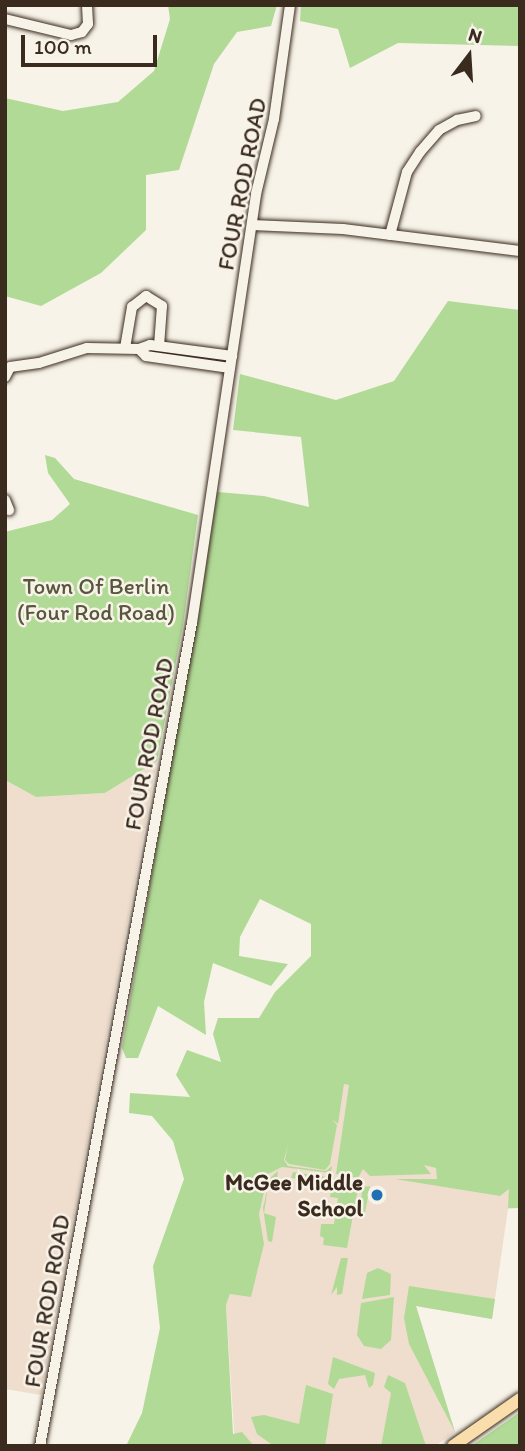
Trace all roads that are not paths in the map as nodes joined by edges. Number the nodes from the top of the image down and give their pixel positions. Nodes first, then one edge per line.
1 (87, 5) edge
2 (290, 5) edge
3 (5, 19) edge
4 (476, 116) dead end
5 (251, 225) junction
6 (390, 234) junction
7 (520, 251) edge
8 (159, 346) junction
9 (125, 348) junction
10 (139, 349) junction
11 (232, 356) junction
12 (7, 363) edge
13 (230, 368) junction
14 (5, 377) edge
15 (520, 1399) edge
16 (40, 1446) edge
17 (453, 1446) edge

1 - 3 street
2 - 5 street, FOUR ROD ROAD
4 - 6 street
5 - 6 street
5 - 11 street, FOUR ROD ROAD
6 - 7 street
8 - 9 street
8 - 10 street
8 - 11 street
9 - 10 street
9 - 12 street
10 - 13 street
11 - 13 street, FOUR ROD ROAD
12 - 14 street
13 - 16 street, FOUR ROD ROAD
15 - 17 main road

